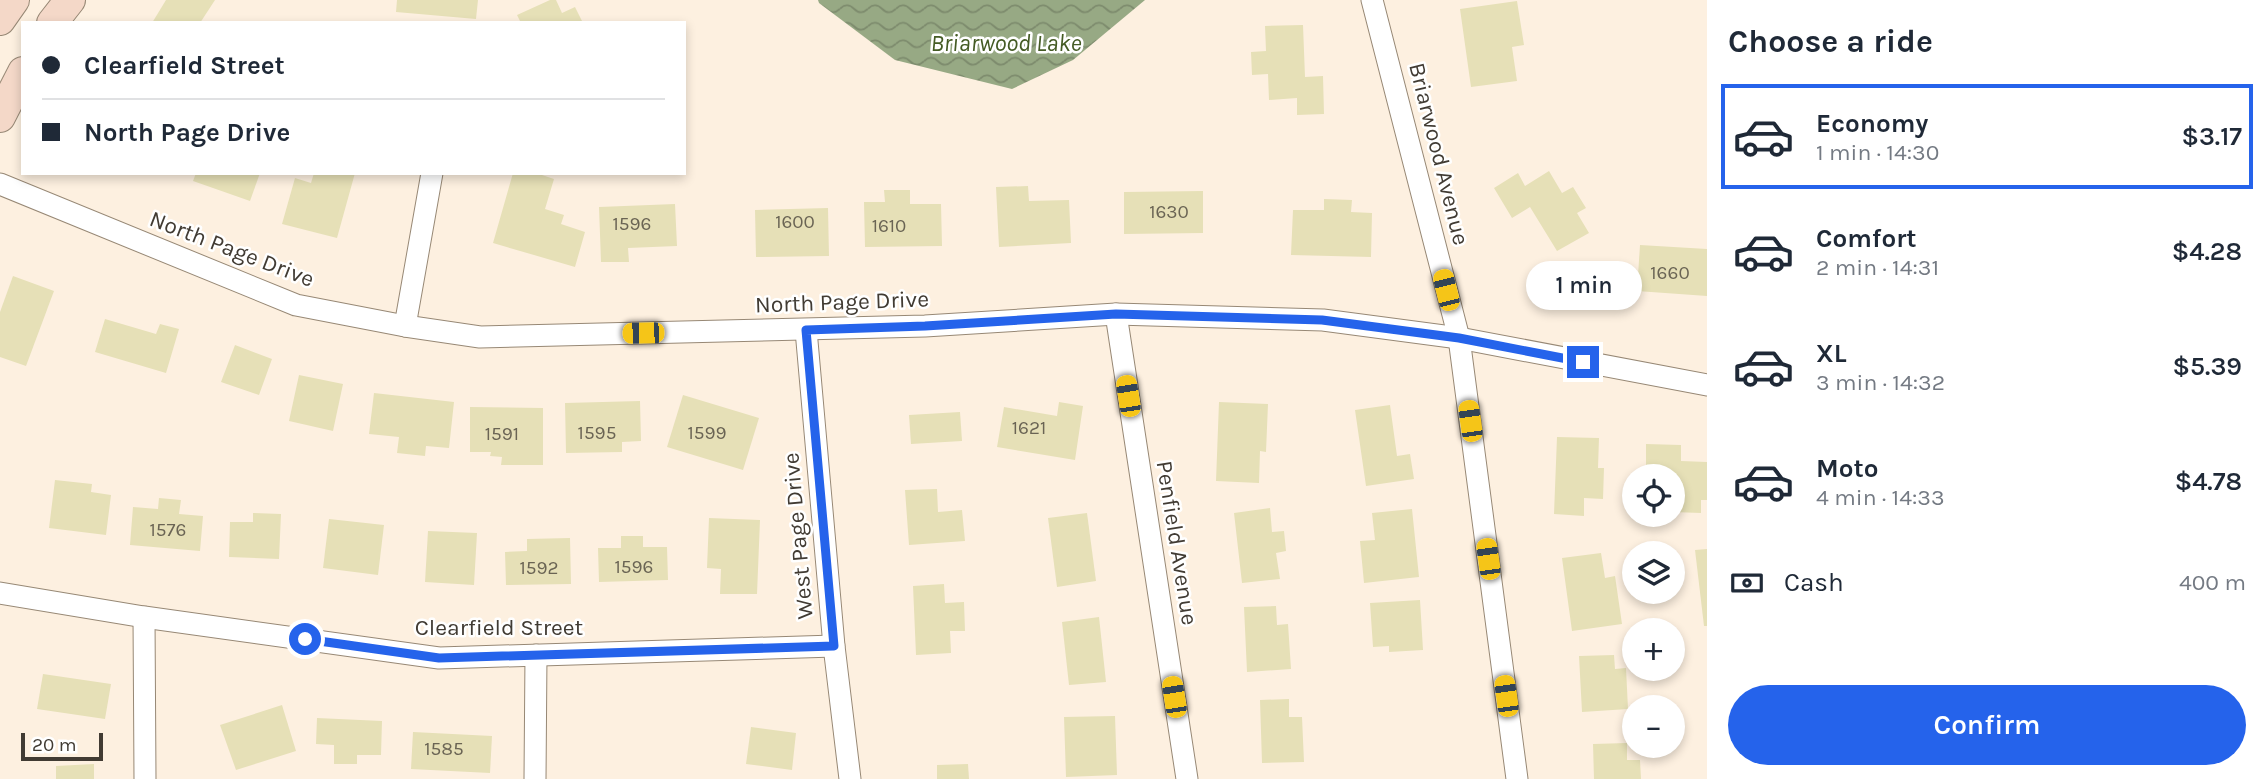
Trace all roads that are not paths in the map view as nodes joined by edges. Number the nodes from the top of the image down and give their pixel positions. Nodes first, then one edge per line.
1 (14, 0) edge
2 (69, 0) edge
3 (1372, 0) edge
4 (0, 20) edge
5 (53, 21) edge
6 (21, 76) edge
7 (0, 117) edge
8 (432, 175) edge
9 (0, 184) edge
10 (1116, 314) junction
11 (405, 326) junction
12 (806, 330) junction
13 (1459, 338) junction
14 (1707, 385) edge
15 (0, 593) edge
16 (144, 617) junction
17 (834, 646) junction
18 (536, 655) junction
19 (145, 779) edge
20 (535, 779) edge
21 (850, 779) edge
22 (1187, 779) edge
23 (1517, 779) edge

1 - 4 main road
2 - 5 main road
3 - 13 street, Briarwood Avenue
6 - 7 main road
8 - 11 street
9 - 11 street, North Page Drive
10 - 12 street, North Page Drive
10 - 13 street, North Page Drive
10 - 22 street, Penfield Avenue
11 - 12 street, North Page Drive
12 - 17 street, West Page Drive
13 - 14 street, North Page Drive
13 - 23 street, Briarwood Avenue
15 - 16 street, Clearfield Street
16 - 18 street, Clearfield Street
16 - 19 street
17 - 18 street, Clearfield Street
17 - 21 street, West Page Drive
18 - 20 street

